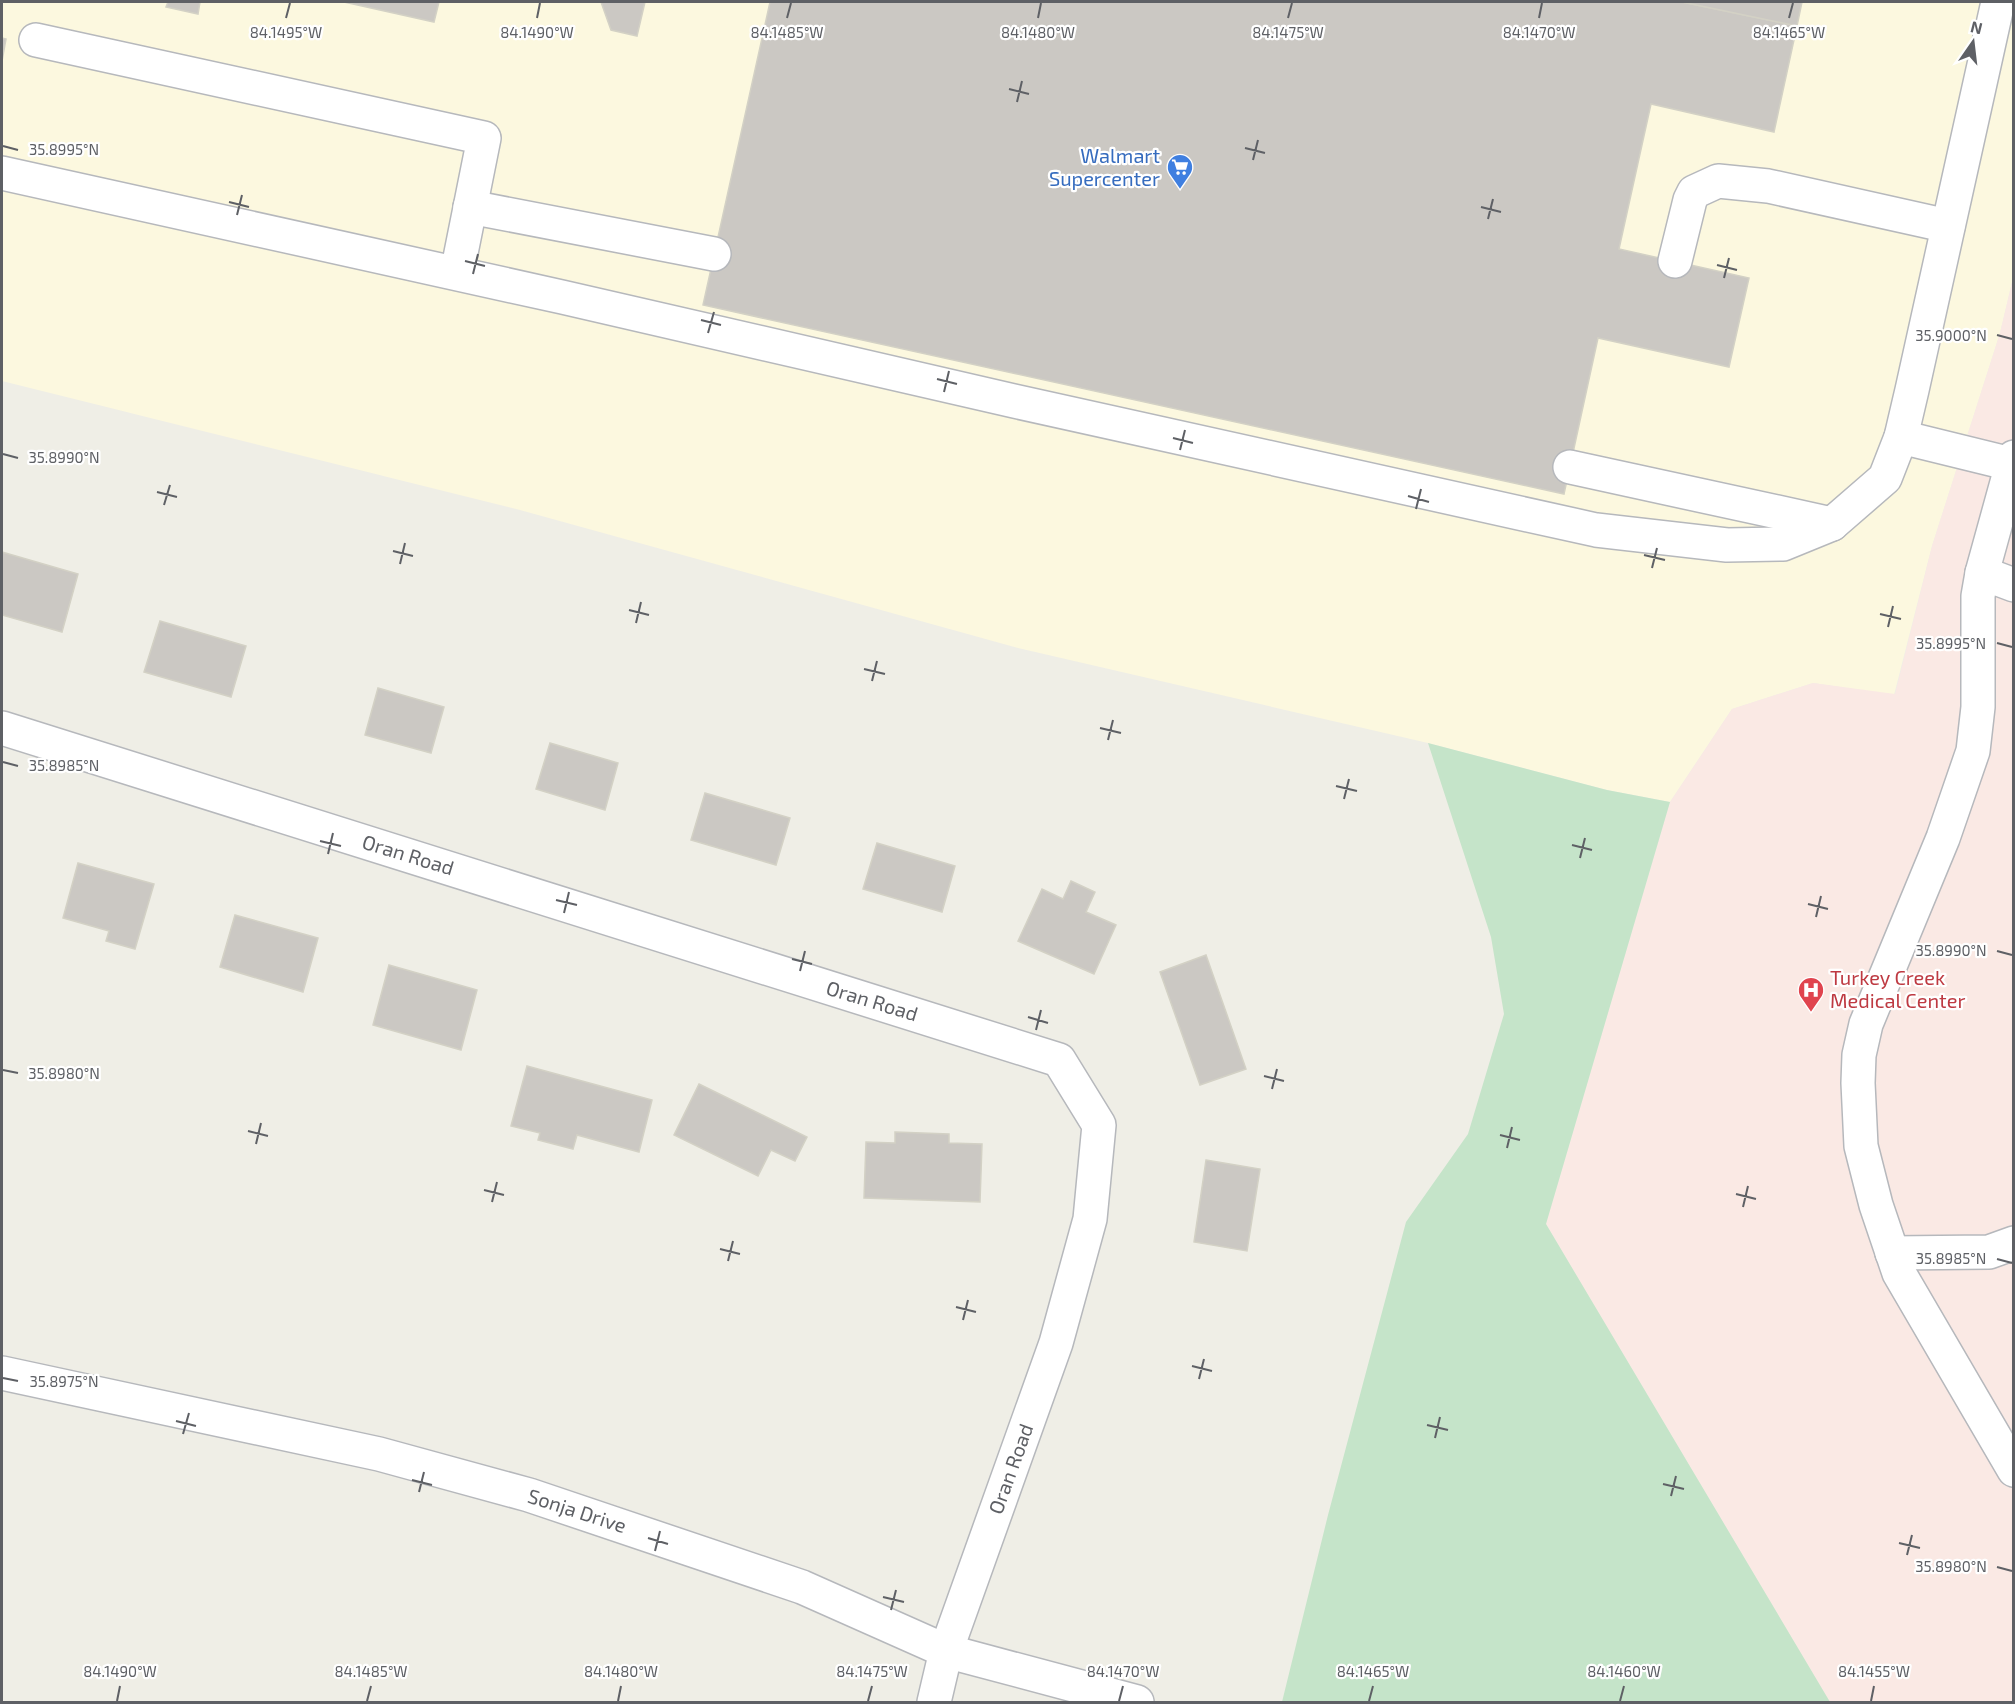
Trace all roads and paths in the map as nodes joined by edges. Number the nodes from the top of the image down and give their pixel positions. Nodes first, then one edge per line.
1 (1998, 2) edge
2 (36, 40) dead end
3 (2, 173) edge
4 (470, 207) junction
5 (1948, 226) junction
6 (714, 254) dead end
7 (1675, 261) dead end
8 (457, 273) junction
9 (1901, 437) junction
10 (2012, 461) edge
11 (1570, 467) dead end
12 (1832, 524) junction
13 (1982, 573) junction
14 (2013, 585) edge
15 (2, 728) edge
16 (2013, 1243) edge
17 (1892, 1253) junction
18 (2, 1373) edge
19 (2013, 1470) edge
20 (946, 1651) junction
21 (934, 1702) edge
22 (1137, 1702) edge

1 - 5 street
2 - 4 street
3 - 8 street
4 - 6 street
4 - 8 street
5 - 7 street
5 - 9 street
8 - 12 street
9 - 10 street
9 - 12 street
10 - 13 street
11 - 12 street
13 - 14 street
13 - 17 street
15 - 20 street, Oran Road
16 - 17 street
17 - 19 street
18 - 20 street, Sonja Drive
20 - 21 street, Oran Road
20 - 22 street, Sonja Drive

